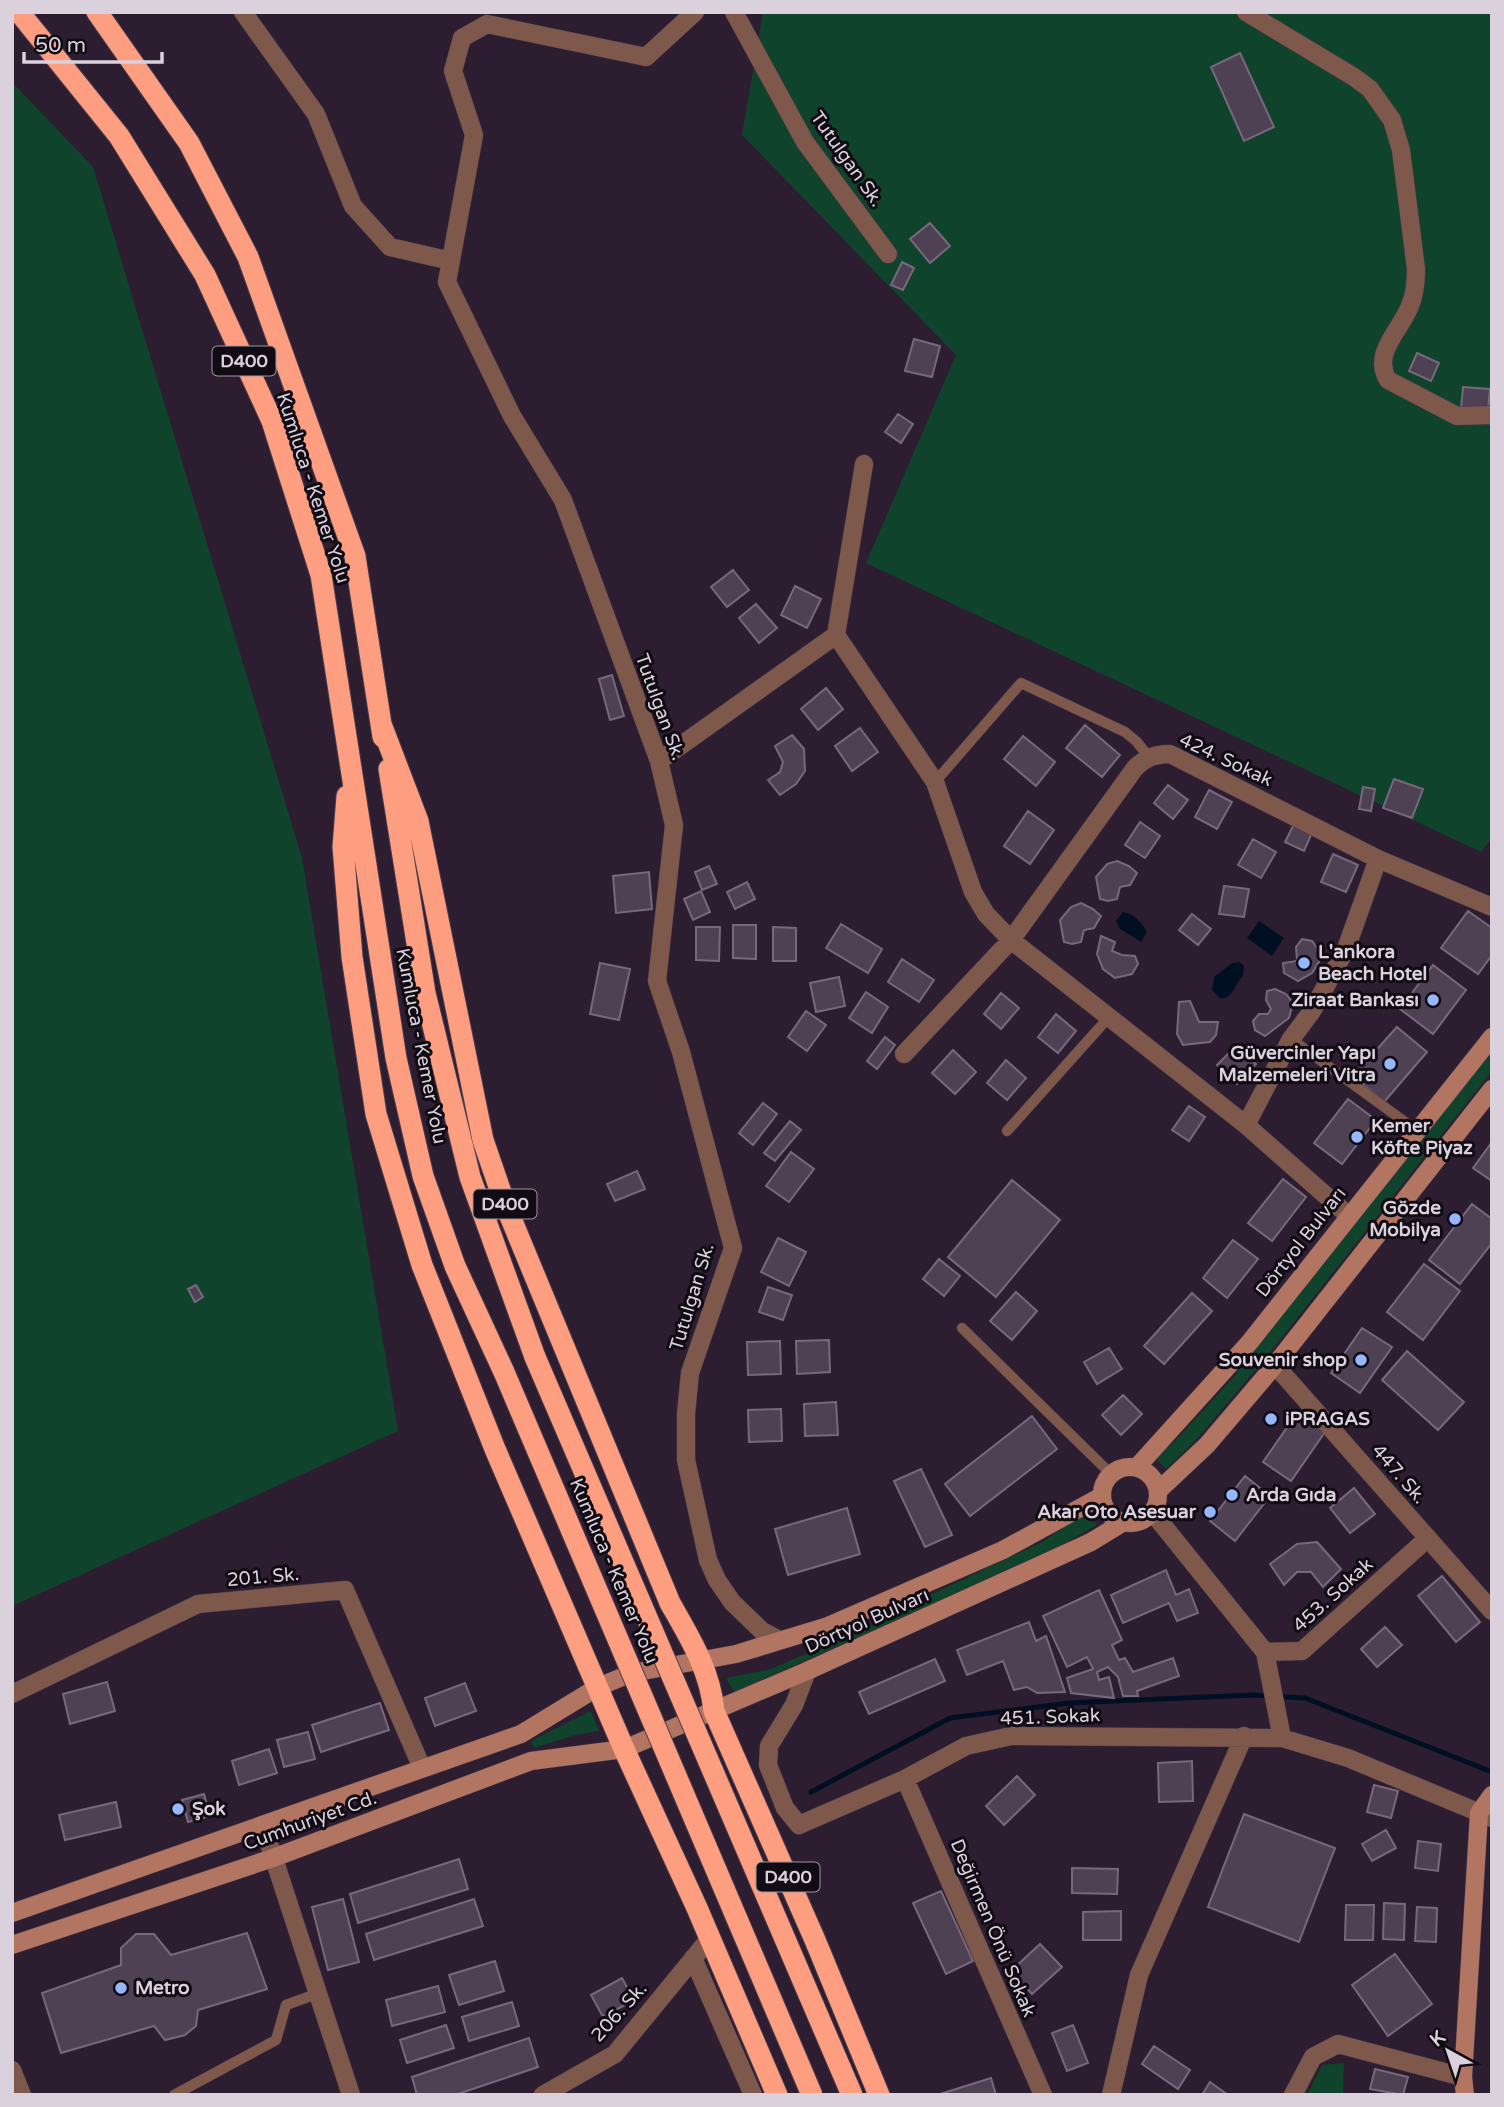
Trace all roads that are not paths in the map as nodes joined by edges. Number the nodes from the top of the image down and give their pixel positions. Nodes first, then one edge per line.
1 (19, 12) edge
2 (97, 12) edge
3 (243, 12) edge
4 (695, 12) edge
5 (734, 12) edge
6 (1246, 12) edge
7 (888, 254) dead end
8 (451, 261) junction
9 (1492, 415) edge
10 (864, 464) dead end
11 (836, 635) junction
12 (381, 724) junction
13 (1149, 757) junction
14 (659, 761) junction
15 (350, 762) junction
16 (935, 782) junction
17 (1378, 859) junction
18 (1492, 907) edge
19 (1011, 940) junction
20 (1109, 1017) junction
21 (1492, 1037) edge
22 (1291, 1039) junction
23 (904, 1054) dead end
24 (1492, 1089) edge
25 (1246, 1125) junction
26 (1416, 1130) junction
27 (1007, 1131) dead end
28 (1349, 1216) junction
29 (962, 1328) dead end
30 (1275, 1365) junction
31 (1137, 1467) junction
32 (1111, 1474) junction
33 (1159, 1490) junction
34 (1101, 1496) junction
35 (1153, 1513) junction
36 (1122, 1523) junction
37 (1428, 1538) junction
38 (1492, 1611) edge
39 (779, 1640) junction
40 (1265, 1652) junction
41 (702, 1659) junction
42 (807, 1671) junction
43 (598, 1687) junction
44 (12, 1694) edge
45 (714, 1711) junction
46 (521, 1734) junction
47 (1244, 1736) junction
48 (1282, 1738) junction
49 (624, 1749) junction
50 (531, 1761) junction
51 (422, 1768) junction
52 (905, 1779) junction
53 (1492, 1795) edge
54 (1485, 1816) edge
55 (262, 1825) junction
56 (273, 1857) junction
57 (12, 1913) edge
58 (710, 1938) junction
59 (12, 1945) edge
60 (694, 1958) junction
61 (319, 1993) junction
62 (12, 2070) edge
63 (1464, 2086) edge
64 (22, 2095) edge
65 (174, 2095) edge
66 (351, 2095) edge
67 (543, 2095) edge
68 (753, 2095) edge
69 (778, 2095) edge
70 (812, 2095) edge
71 (852, 2095) edge
72 (879, 2095) edge
73 (1042, 2095) edge
74 (1111, 2095) edge
75 (1293, 2095) edge

1 - 15 highway, Kumluca - Kemer Yolu / D400
2 - 12 highway, Kumluca - Kemer Yolu / D400
3 - 8 street
4 - 8 street, Tutulgan Sk.
5 - 7 street, Tutulgan Sk.
6 - 9 street
8 - 14 street, Tutulgan Sk.
10 - 11 street
11 - 14 street
11 - 16 street
12 - 41 highway, Kumluca - Kemer Yolu / D400
12 - 71 highway, Kumluca - Kemer Yolu / D400, bridge
13 - 16 lane
13 - 17 street, 424. Sokak
13 - 19 street, 424. Sokak
14 - 39 street, Tutulgan Sk.
15 - 43 highway
15 - 70 highway, Kumluca - Kemer Yolu / D400, bridge
16 - 19 street
17 - 18 street, 424. Sokak
17 - 22 street
19 - 20 street
19 - 23 street, 424. Sokak
20 - 25 street
20 - 27 lane
21 - 26 main road, Dörtyol Bulvarı
22 - 25 street
22 - 26 lane
24 - 30 main road
25 - 28 street
26 - 28 main road, Dörtyol Bulvarı
28 - 31 main road, Dörtyol Bulvarı
29 - 32 lane
30 - 33 main road
30 - 37 street, 447. Sk.
31 - 32 main road
31 - 33 main road
32 - 34 main road
33 - 35 main road
34 - 36 main road
34 - 39 main road, Dörtyol Bulvarı
35 - 36 main road
35 - 40 street
36 - 42 main road, Dörtyol Bulvarı
37 - 38 street, 447. Sk.
37 - 40 street, 453. Sokak
39 - 41 main road, Dörtyol Bulvarı
40 - 48 street
41 - 43 main road, Dörtyol Bulvarı
41 - 45 highway, Kumluca - Kemer Yolu / D400
42 - 45 main road, Dörtyol Bulvarı
42 - 52 street, 451. Sokak
43 - 46 main road, Cumhuriyet Cd.
43 - 49 highway
44 - 51 street, 201. Sk.
45 - 49 main road, Dörtyol Bulvarı
45 - 72 highway, Kumluca - Kemer Yolu / D400
46 - 50 main road
46 - 51 main road, Cumhuriyet Cd.
47 - 48 street, 451. Sokak
47 - 52 street, 451. Sokak
47 - 74 street
48 - 54 street, 451. Sokak
49 - 50 main road, Cumhuriyet Cd.
49 - 58 highway
50 - 56 main road, Cumhuriyet Cd.
51 - 55 main road, Cumhuriyet Cd.
52 - 73 street, Değirmen Önü Sokak
53 - 54 main road
54 - 63 main road
55 - 56 street
55 - 57 main road, Cumhuriyet Cd.
56 - 59 main road, Cumhuriyet Cd.
56 - 61 street
58 - 60 street, 206. Sk.
58 - 69 highway
60 - 67 street, 206. Sk.
60 - 68 street
61 - 65 lane
61 - 66 street
62 - 64 street
63 - 75 street

